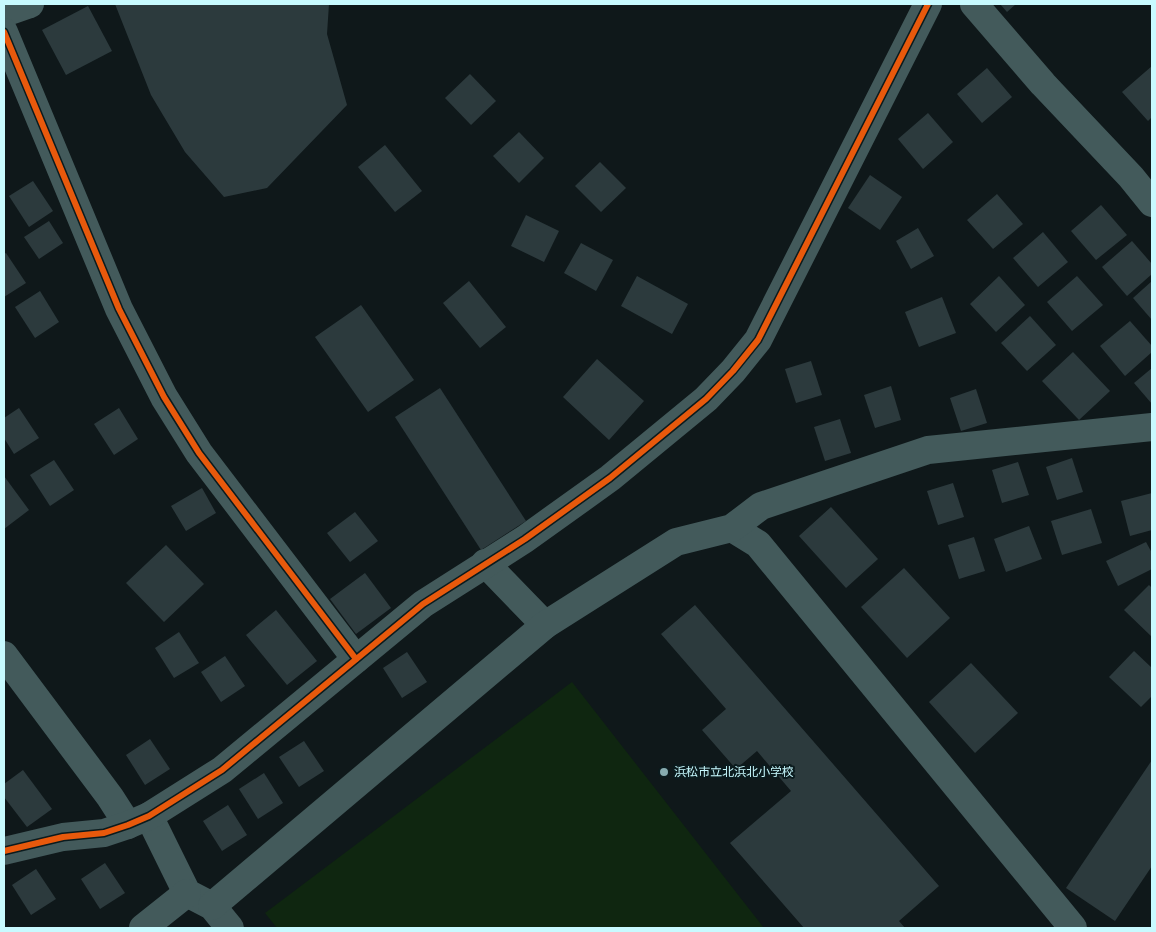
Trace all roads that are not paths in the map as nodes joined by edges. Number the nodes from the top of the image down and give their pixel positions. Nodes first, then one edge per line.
1 (30, 4) edge
2 (928, 4) edge
3 (974, 4) edge
4 (4, 13) edge
5 (4, 32) edge
6 (1152, 203) edge
7 (1152, 426) edge
8 (732, 528) junction
9 (485, 563) junction
10 (545, 625) junction
11 (4, 655) edge
12 (356, 659) junction
13 (139, 821) junction
14 (4, 851) edge
15 (187, 893) junction
16 (212, 906) junction
17 (143, 928) edge
18 (230, 928) edge
19 (1074, 928) edge

1 - 4 street
2 - 9 street
3 - 6 street
5 - 12 street
7 - 8 street
8 - 10 street
8 - 19 street
9 - 10 street
9 - 12 street
10 - 16 street
11 - 13 street
12 - 13 street
13 - 14 street
13 - 15 street
15 - 16 street
15 - 17 street
16 - 18 street

